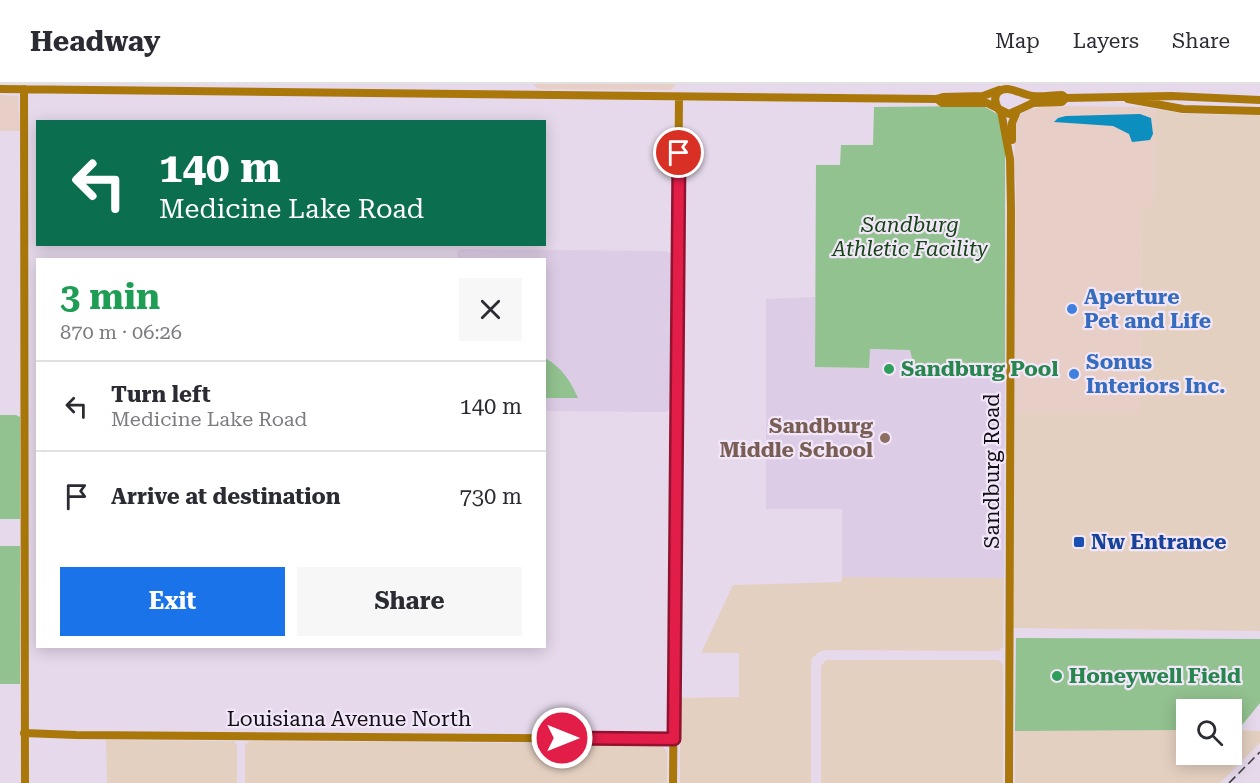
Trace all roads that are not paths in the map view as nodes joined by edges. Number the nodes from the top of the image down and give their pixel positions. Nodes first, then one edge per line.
1 (0, 89) edge
2 (24, 89) junction
3 (999, 90) junction
4 (1019, 91) junction
5 (679, 97) junction
6 (1066, 98) junction
7 (1124, 98) junction
8 (937, 99) junction
9 (1260, 100) edge
10 (1000, 110) junction
11 (1018, 110) junction
12 (1260, 111) edge
13 (1010, 159) junction
14 (24, 733) junction
15 (674, 739) junction
16 (25, 783) edge
17 (674, 783) edge
18 (1009, 783) edge

1 - 2 street
2 - 5 street
2 - 14 street
3 - 4 street
3 - 8 street
3 - 10 street
4 - 6 street
4 - 11 street
5 - 8 street
5 - 15 street
6 - 7 street
6 - 11 street
7 - 9 street
7 - 12 street
8 - 10 street
10 - 11 street
10 - 13 street, Sandburg Road
11 - 13 street, Sandburg Road
13 - 18 street, Sandburg Road
14 - 15 street, Louisiana Avenue North
14 - 16 street
15 - 17 street

